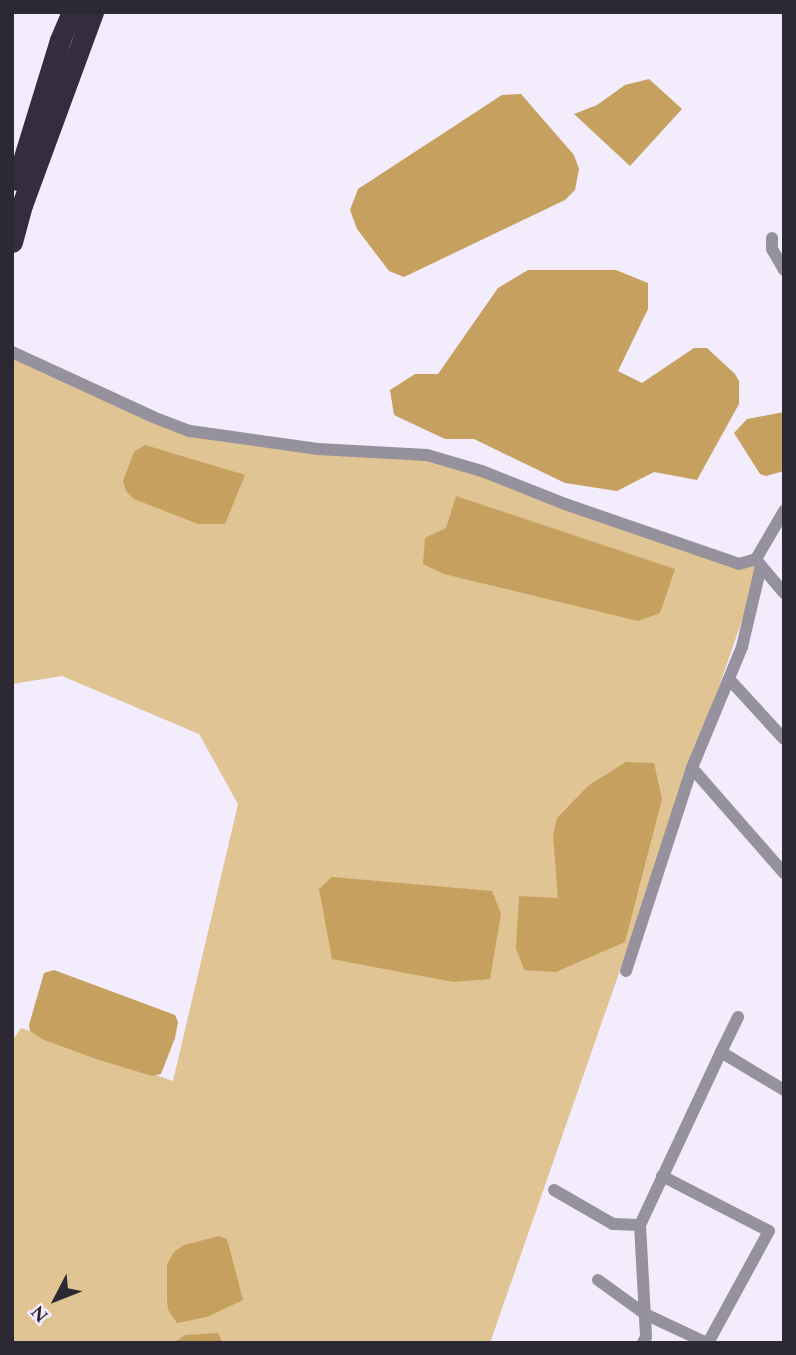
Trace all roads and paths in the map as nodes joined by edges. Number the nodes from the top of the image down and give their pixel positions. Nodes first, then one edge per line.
1 (72, 12) edge
2 (93, 12) edge
3 (12, 196) edge
4 (772, 238) dead end
5 (12, 242) edge
6 (784, 270) edge
7 (12, 352) edge
8 (784, 511) edge
9 (758, 563) junction
10 (784, 593) edge
11 (729, 679) junction
12 (784, 739) edge
13 (692, 768) junction
14 (784, 873) edge
15 (626, 971) dead end
16 (738, 1017) dead end
17 (721, 1052) junction
18 (784, 1090) edge
19 (662, 1176) junction
20 (554, 1190) dead end
21 (640, 1225) junction
22 (598, 1280) dead end
23 (645, 1314) junction
24 (643, 1343) edge
25 (708, 1343) edge

1 - 3 highway
2 - 5 highway
4 - 6 street
7 - 9 street
8 - 9 street
9 - 10 street
9 - 11 street
11 - 12 street
11 - 13 street
13 - 14 street
13 - 15 street
16 - 17 street
17 - 18 street
17 - 19 street
19 - 21 street
19 - 25 street
20 - 21 street
21 - 23 street
22 - 23 street
23 - 24 street
23 - 25 street

